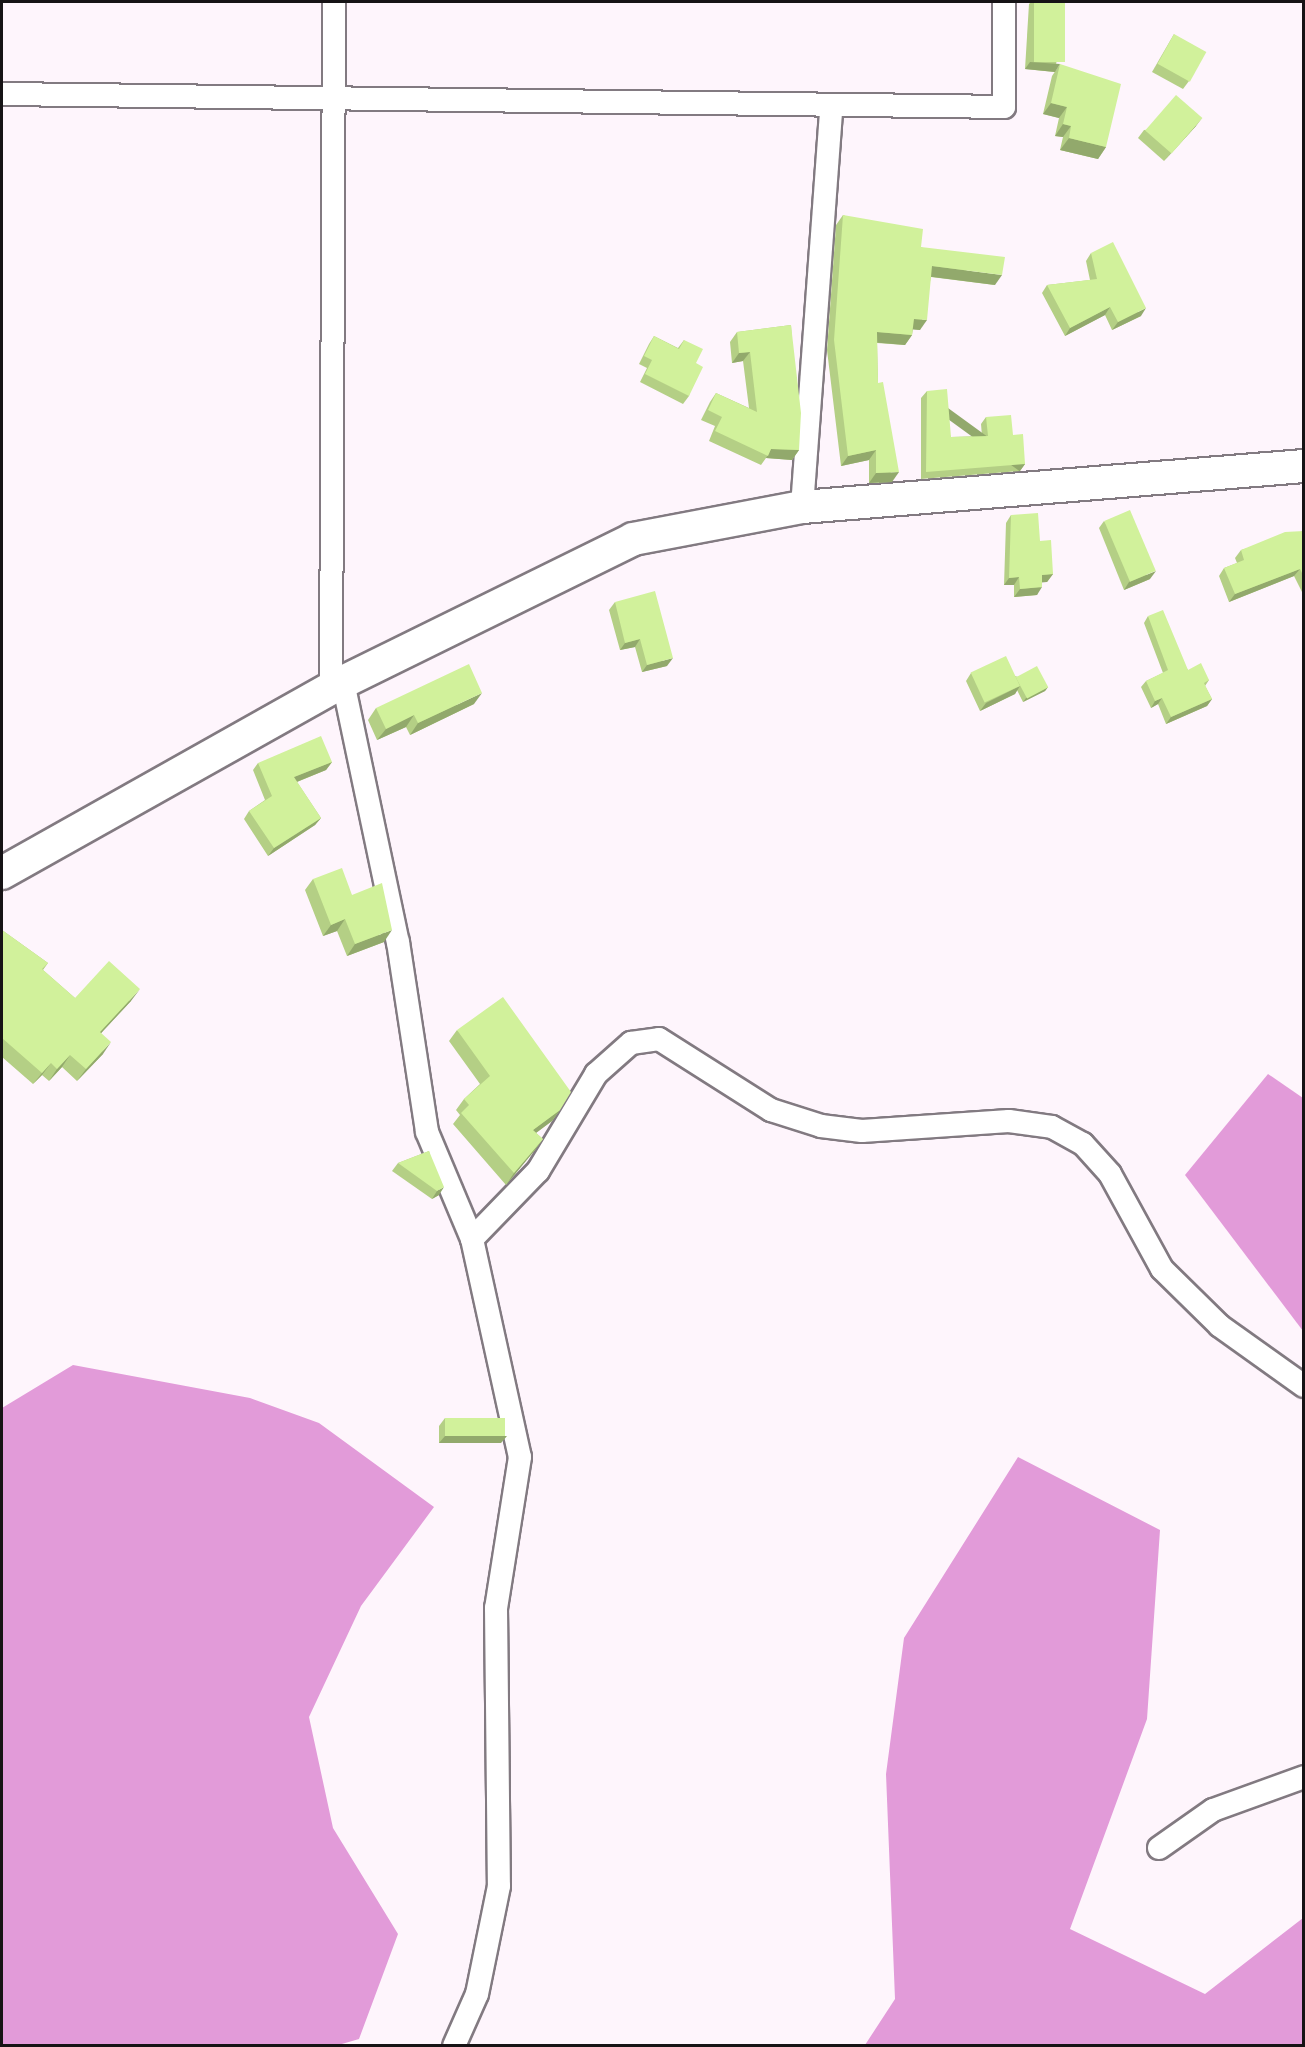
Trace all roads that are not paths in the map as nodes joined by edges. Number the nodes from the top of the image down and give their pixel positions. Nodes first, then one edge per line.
1 (334, 2) edge
2 (1004, 2) edge
3 (2, 93) edge
4 (336, 97) junction
5 (831, 108) junction
6 (1304, 466) edge
7 (802, 507) junction
8 (337, 687) junction
9 (2, 873) edge
10 (472, 1239) junction
11 (1304, 1386) edge
12 (1304, 1777) edge
13 (1159, 1848) dead end
14 (454, 2046) edge

1 - 4 street
2 - 5 street
3 - 4 street
4 - 5 street
4 - 8 street
5 - 7 street
6 - 7 street
7 - 8 street
8 - 9 street
8 - 10 street
10 - 11 street
10 - 14 street
12 - 13 street

